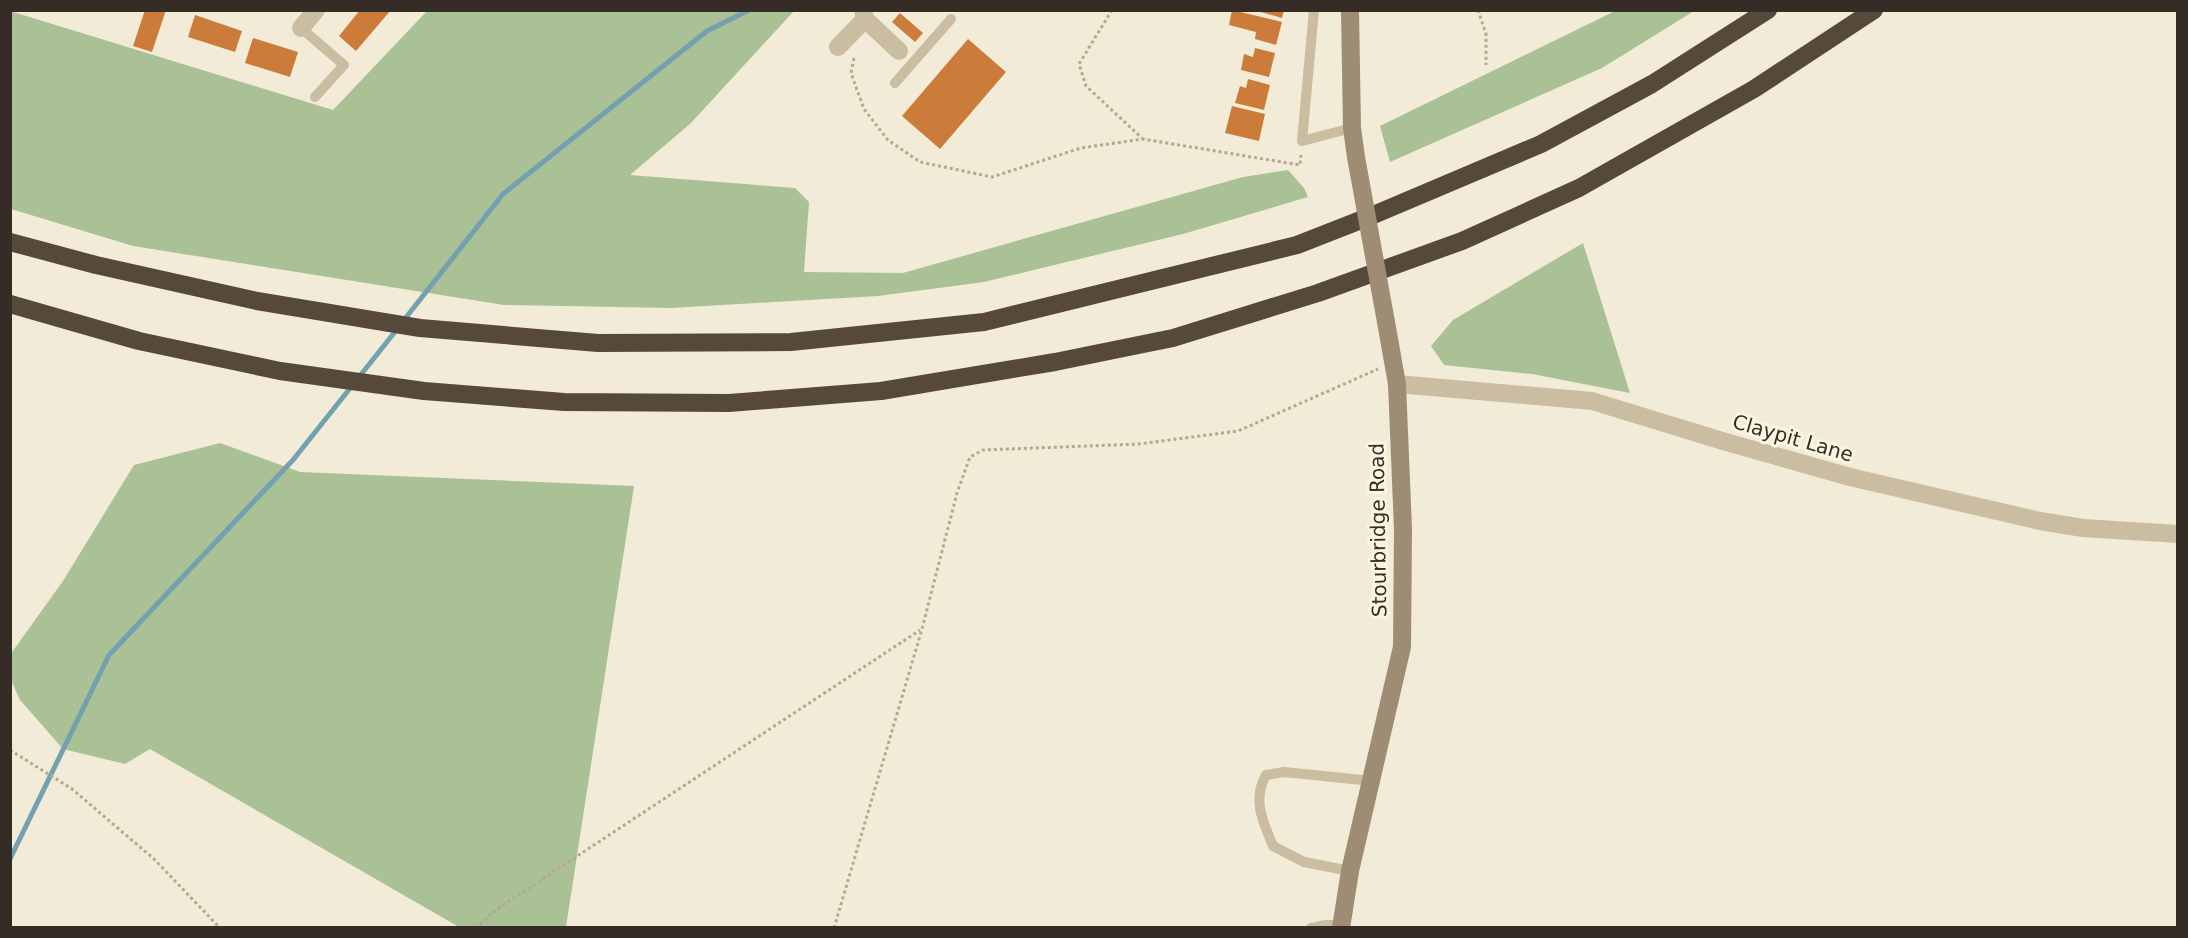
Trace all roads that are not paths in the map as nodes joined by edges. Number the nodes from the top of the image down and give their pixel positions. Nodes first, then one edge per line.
1 (316, 10) edge
2 (1314, 10) edge
3 (1350, 10) edge
4 (1768, 10) edge
5 (1874, 10) edge
6 (951, 19) dead end
7 (860, 20) edge
8 (301, 28) joint
9 (838, 46) dead end
10 (906, 56) junction
11 (895, 82) dead end
12 (315, 98) dead end
13 (1353, 128) junction
14 (10, 242) edge
15 (10, 304) edge
16 (1397, 384) junction
17 (2178, 534) edge
18 (1372, 781) junction
19 (1350, 871) junction
20 (1341, 926) edge
21 (1311, 927) edge

1 - 8 street
2 - 13 lane
3 - 13 main road, Stourbridge Road
4 - 14 highway
5 - 15 highway
6 - 10 lane
7 - 9 street
7 - 10 street
8 - 12 lane
10 - 11 lane
13 - 16 main road, Stourbridge Road, bridge
16 - 17 street, Claypit Lane
16 - 18 main road, Stourbridge Road
18 - 19 main road, Stourbridge Road
18 - 19 lane
19 - 20 main road, Stourbridge Road
20 - 21 lane

